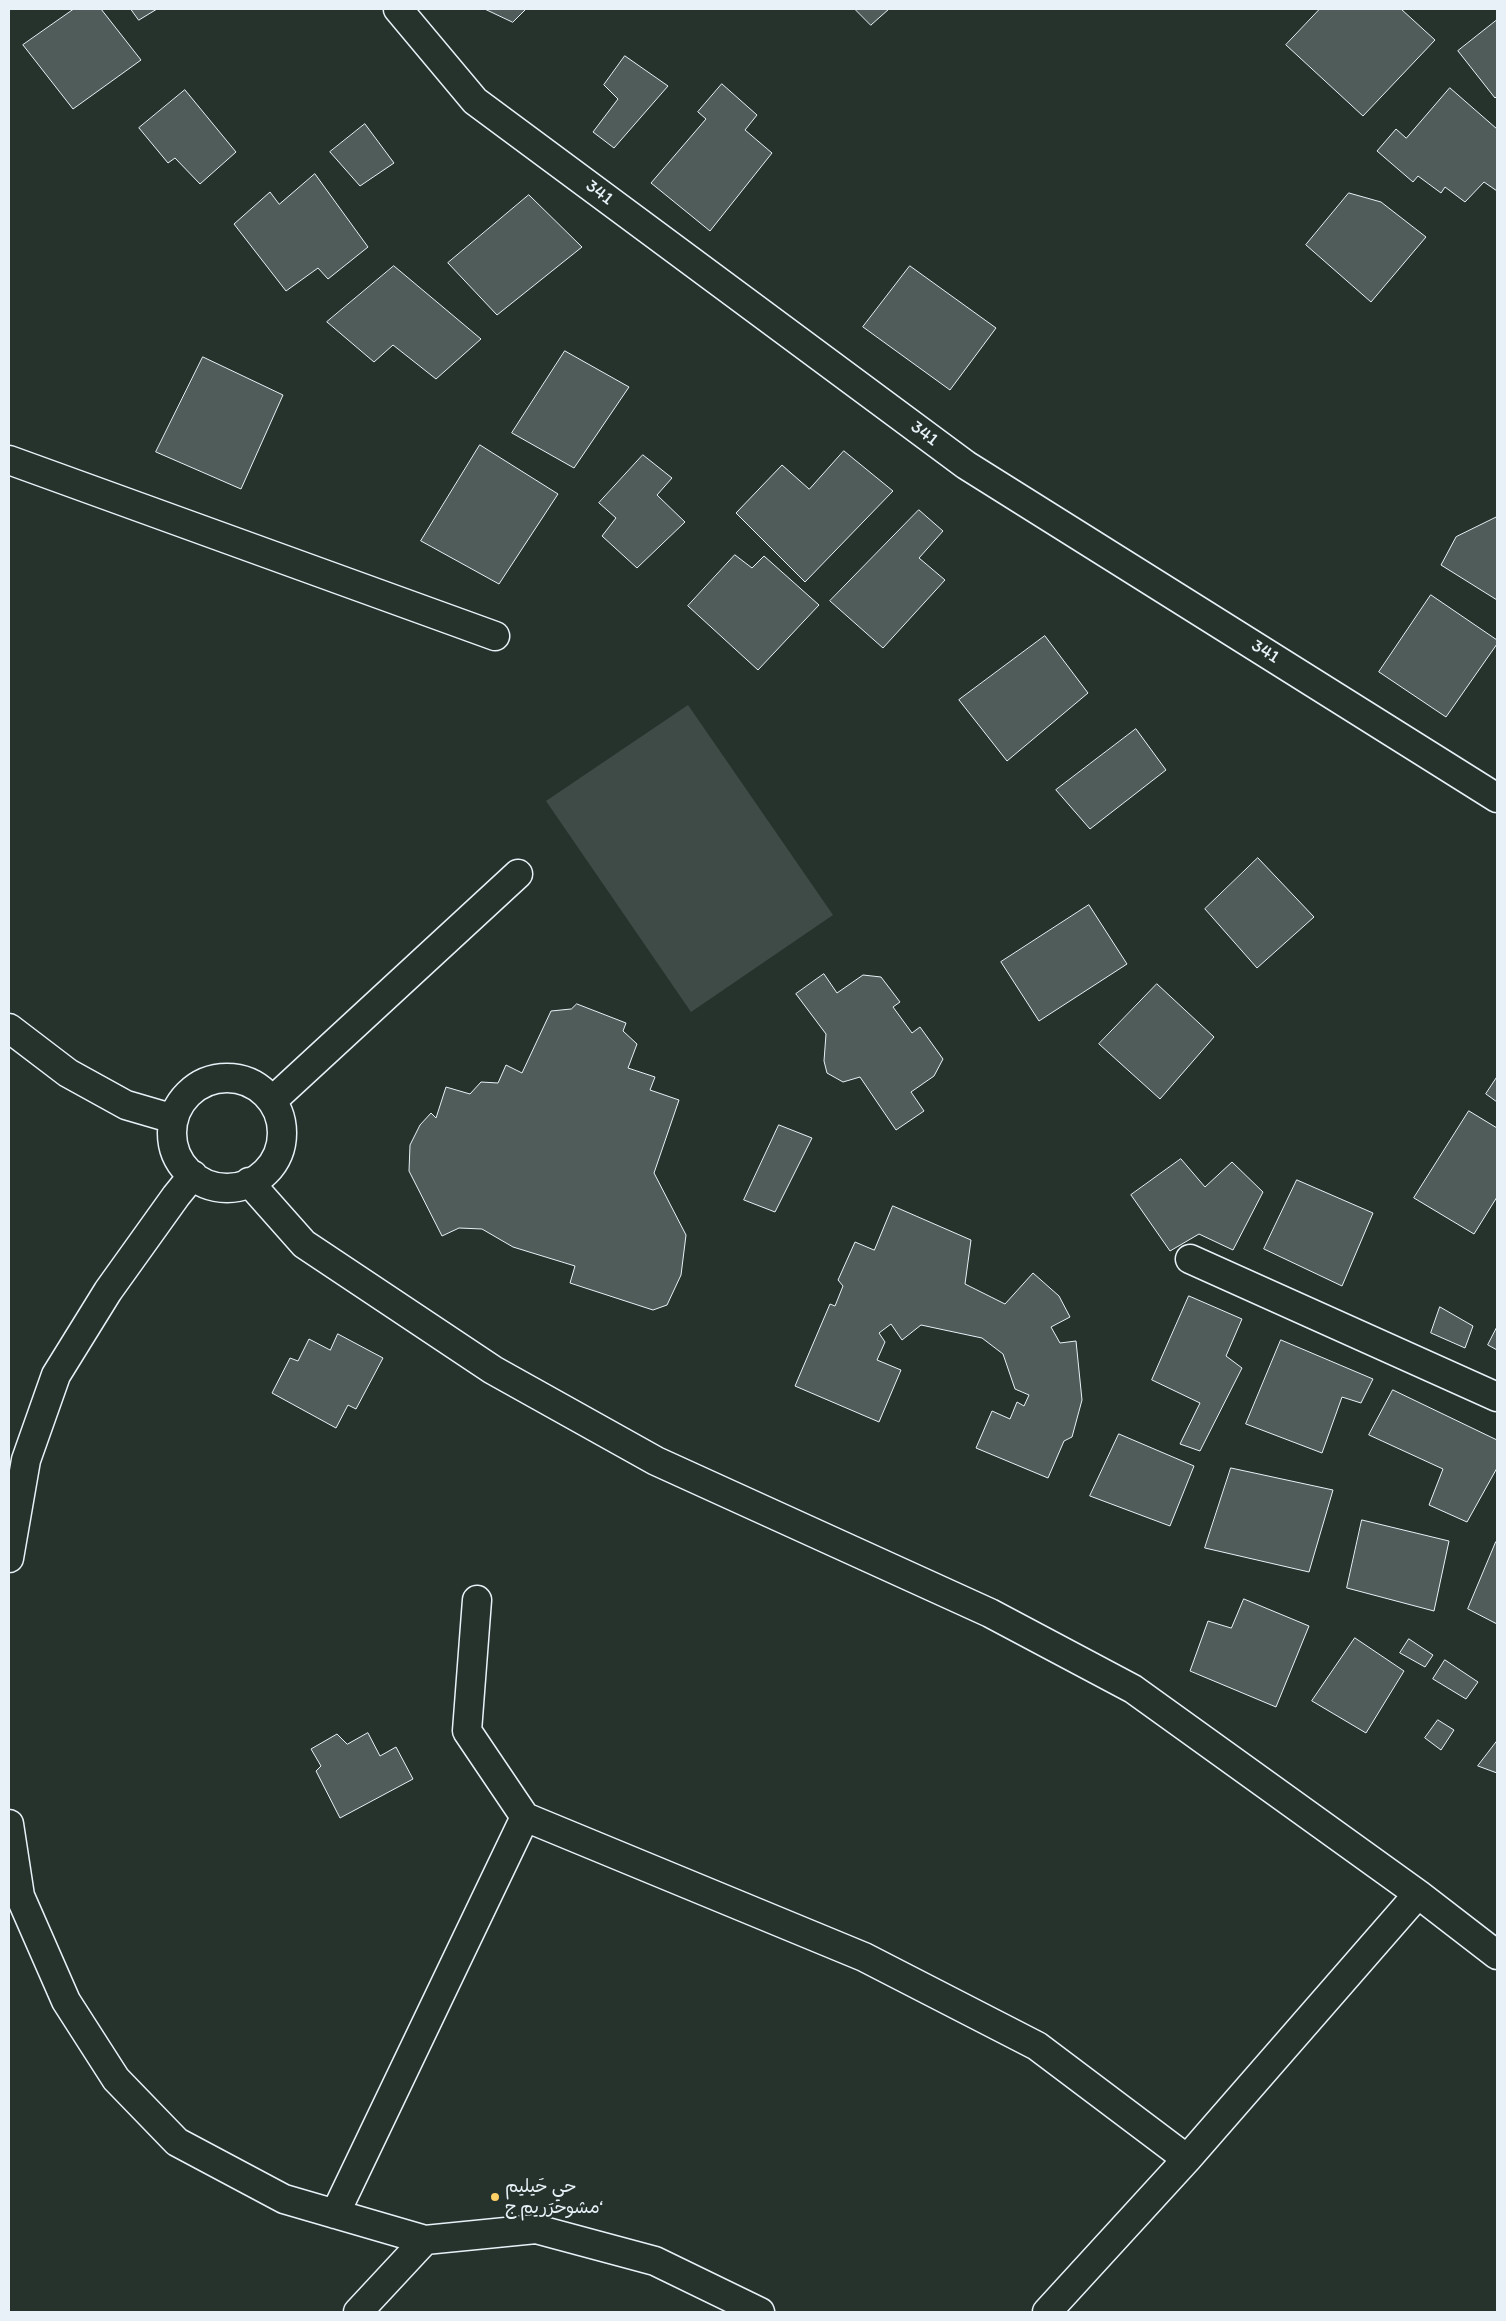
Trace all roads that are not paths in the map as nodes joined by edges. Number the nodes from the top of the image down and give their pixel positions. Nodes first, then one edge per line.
1 (398, 9) edge
2 (9, 460) edge
3 (496, 636) dead end
4 (1497, 798) edge
5 (518, 874) dead end
6 (9, 1028) edge
7 (272, 1101) junction
8 (174, 1119) junction
9 (193, 1175) junction
10 (249, 1182) junction
11 (1190, 1259) dead end
12 (1497, 1397) edge
13 (9, 1558) edge
14 (477, 1600) dead end
15 (526, 1817) junction
16 (9, 1824) edge
17 (1418, 1894) junction
18 (1497, 1955) edge
19 (1186, 2159) junction
20 (335, 2214) junction
21 (425, 2240) junction
22 (358, 2312) edge
23 (760, 2312) edge
24 (1047, 2312) edge

1 - 4 street, 341
2 - 3 street
5 - 7 street
6 - 8 street
7 - 8 street
7 - 10 street
8 - 9 street
9 - 10 street
9 - 13 street
10 - 17 street
11 - 12 street
14 - 15 street
15 - 19 street
15 - 20 street
16 - 20 street
17 - 18 street
17 - 19 street
19 - 24 street
20 - 21 street
21 - 22 street
21 - 23 street

